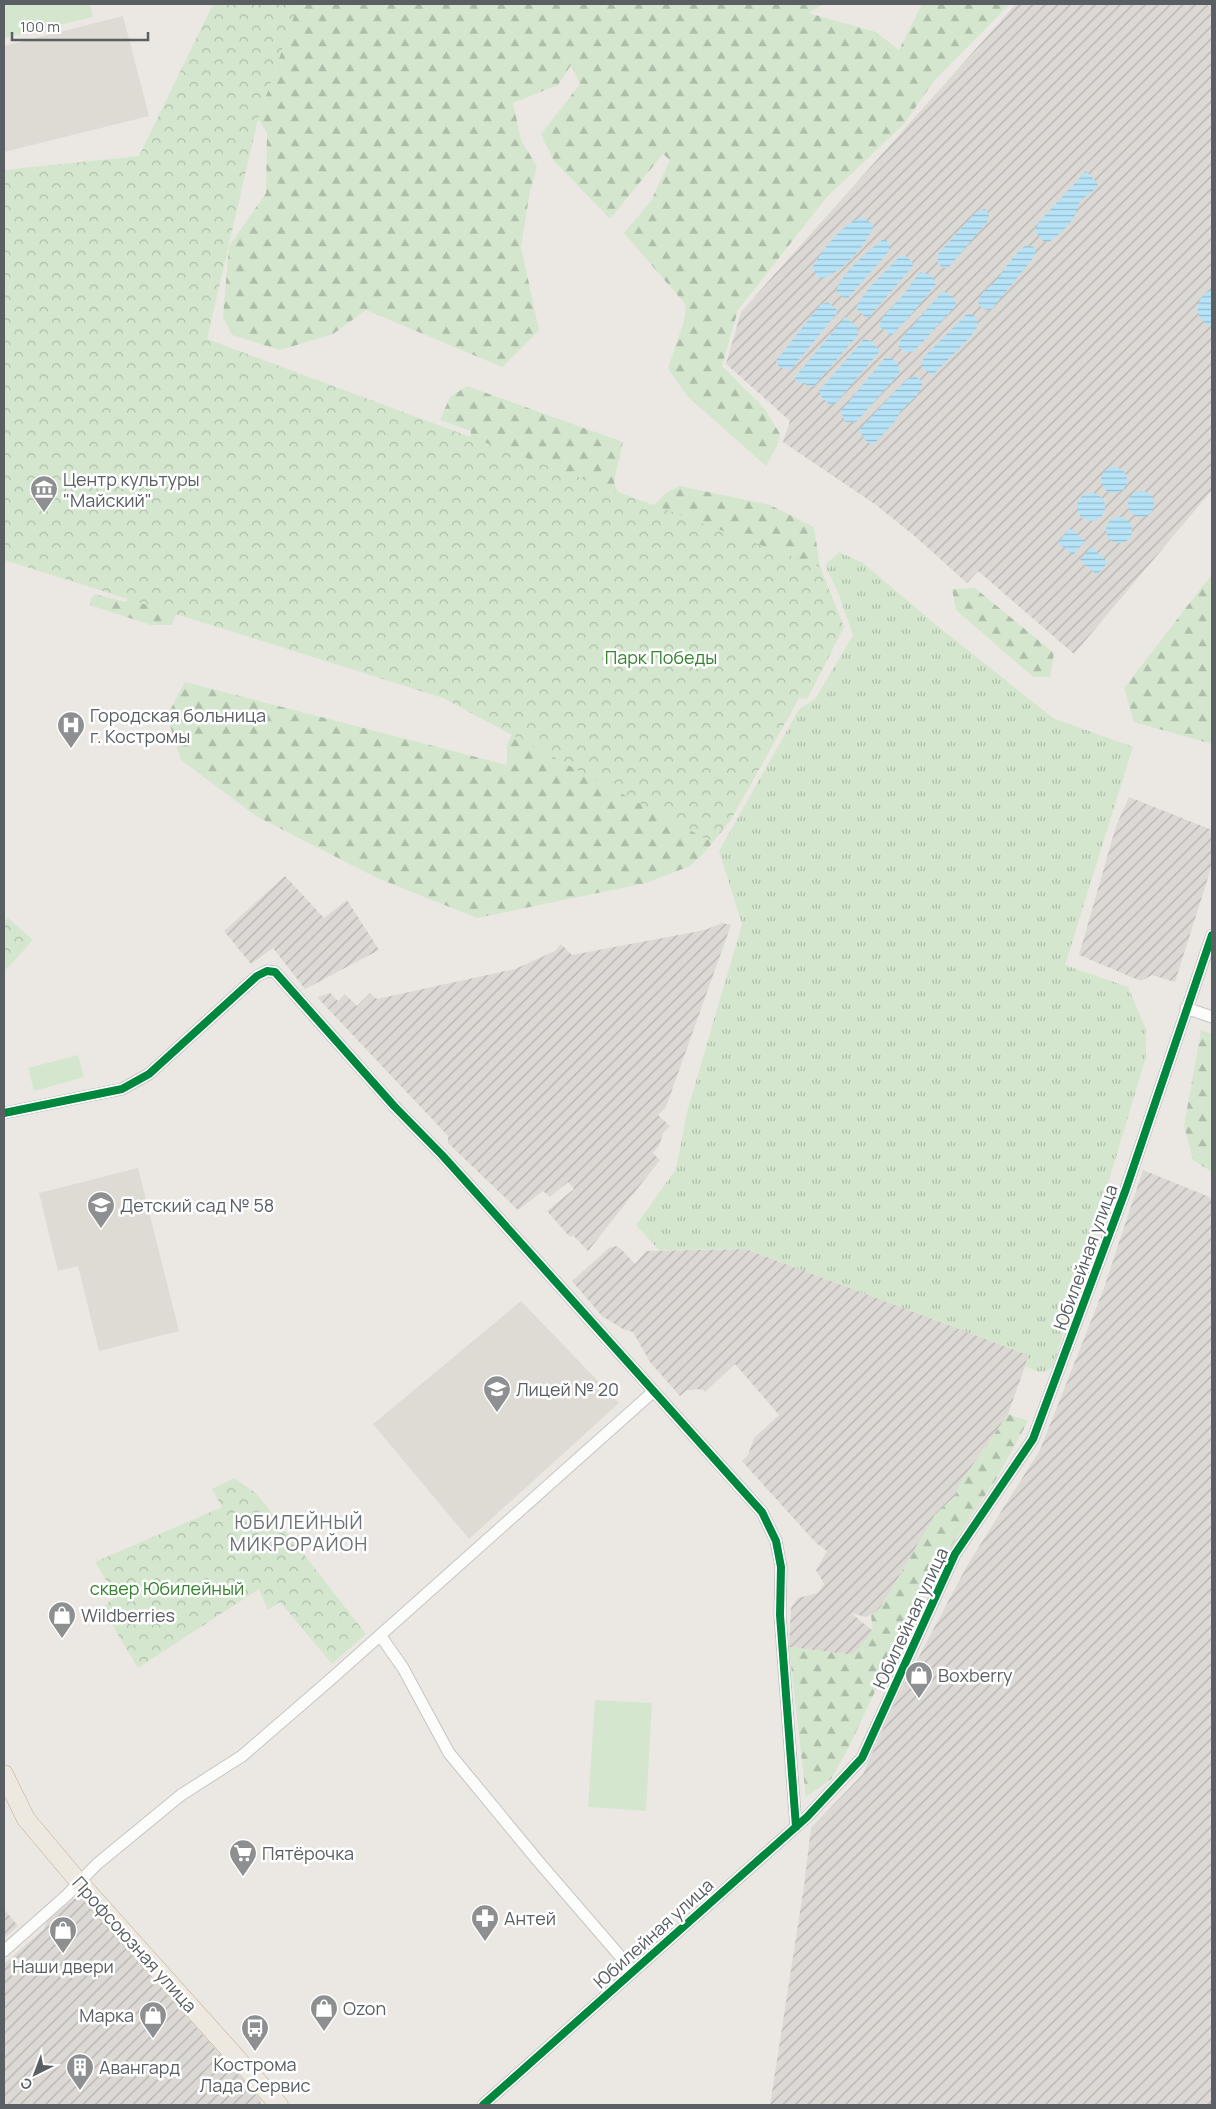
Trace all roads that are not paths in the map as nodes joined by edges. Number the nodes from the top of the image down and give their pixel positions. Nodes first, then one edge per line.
1 (1212, 935) edge
2 (1186, 1008) junction
3 (1212, 1017) edge
4 (4, 1113) edge
5 (654, 1391) junction
6 (380, 1635) junction
7 (4, 1774) edge
8 (796, 1826) junction
9 (79, 1882) junction
10 (4, 1951) edge
11 (632, 1970) junction
12 (279, 2105) edge
13 (483, 2105) edge

1 - 2 street, Юбилейная улица
2 - 3 street
2 - 8 street, Юбилейная улица
4 - 5 street
5 - 6 street
5 - 8 street
6 - 9 street
6 - 11 street
7 - 9 highway, Профсоюзная улица
8 - 11 street, Юбилейная улица
9 - 10 street
9 - 12 highway, Профсоюзная улица
11 - 13 street, Юбилейная улица

